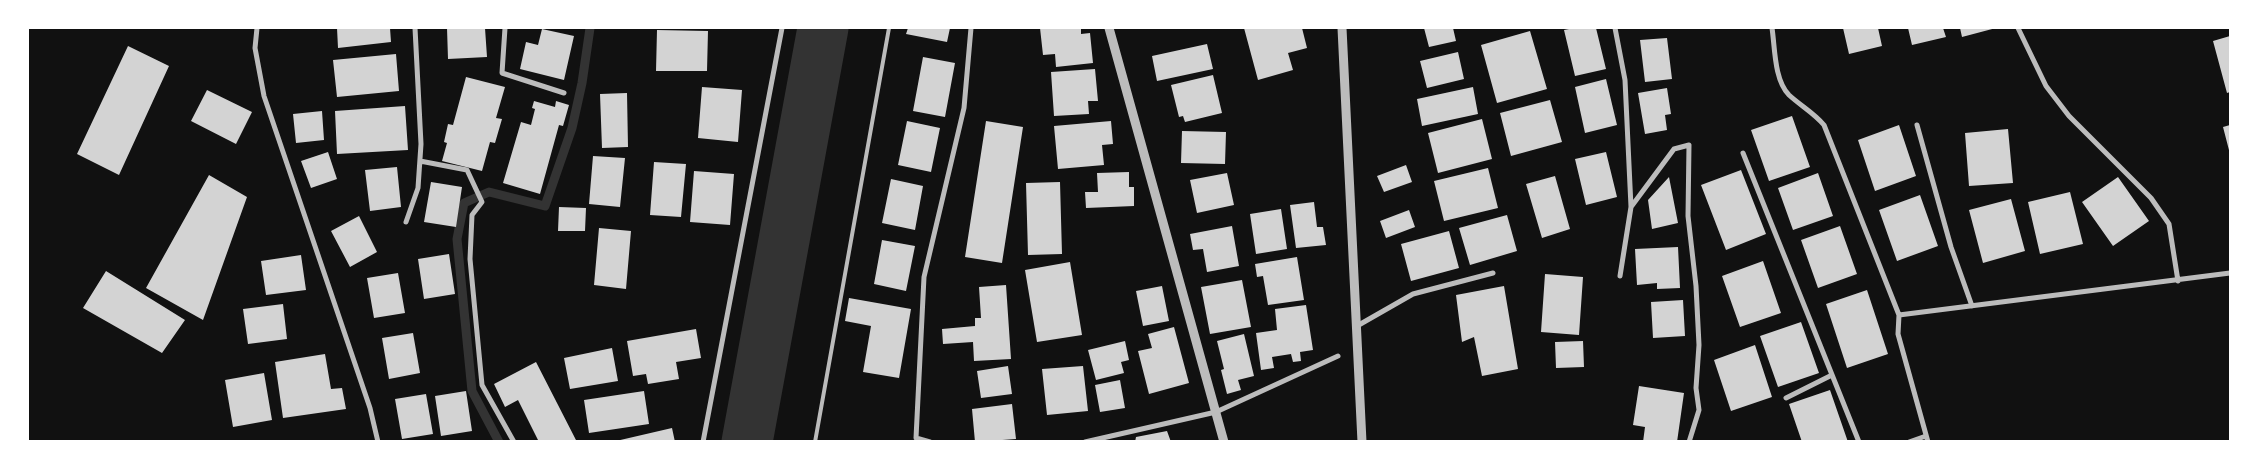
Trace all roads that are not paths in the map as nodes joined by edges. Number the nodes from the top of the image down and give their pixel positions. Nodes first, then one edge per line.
1 (258, 28) edge
2 (415, 28) edge
3 (505, 28) edge
4 (782, 28) edge
5 (890, 28) edge
6 (971, 28) edge
7 (1109, 28) edge
8 (1342, 28) edge
9 (1615, 28) edge
10 (1772, 28) edge
11 (2018, 28) edge
12 (564, 92) dead end
13 (1918, 125) dead end
14 (1743, 153) dead end
15 (420, 161) junction
16 (1631, 207) junction
17 (406, 222) dead end
18 (1493, 273) dead end
19 (2230, 273) edge
20 (1620, 276) dead end
21 (2178, 281) junction
22 (1972, 306) junction
23 (1899, 315) junction
24 (1356, 326) junction
25 (1338, 356) dead end
26 (1832, 375) junction
27 (1786, 398) dead end
28 (1216, 412) junction
29 (1927, 439) edge
30 (378, 442) edge
31 (514, 442) edge
32 (703, 442) edge
33 (815, 442) edge
34 (930, 442) edge
35 (1085, 442) edge
36 (1224, 442) edge
37 (1362, 442) edge
38 (1689, 442) edge
39 (1859, 442) edge
40 (1909, 442) edge

1 - 30 street
2 - 15 street
3 - 12 street
4 - 32 street
5 - 33 lane
6 - 34 street
7 - 28 street
8 - 24 street
9 - 16 street
10 - 23 street
11 - 21 street
13 - 22 street
14 - 26 street
15 - 17 street
15 - 31 street
16 - 20 street
16 - 38 street
18 - 24 street
19 - 21 street
21 - 22 street
22 - 23 street
23 - 29 street
24 - 37 street
25 - 28 street
26 - 27 street
26 - 39 street
28 - 35 street
28 - 36 street
29 - 40 street

